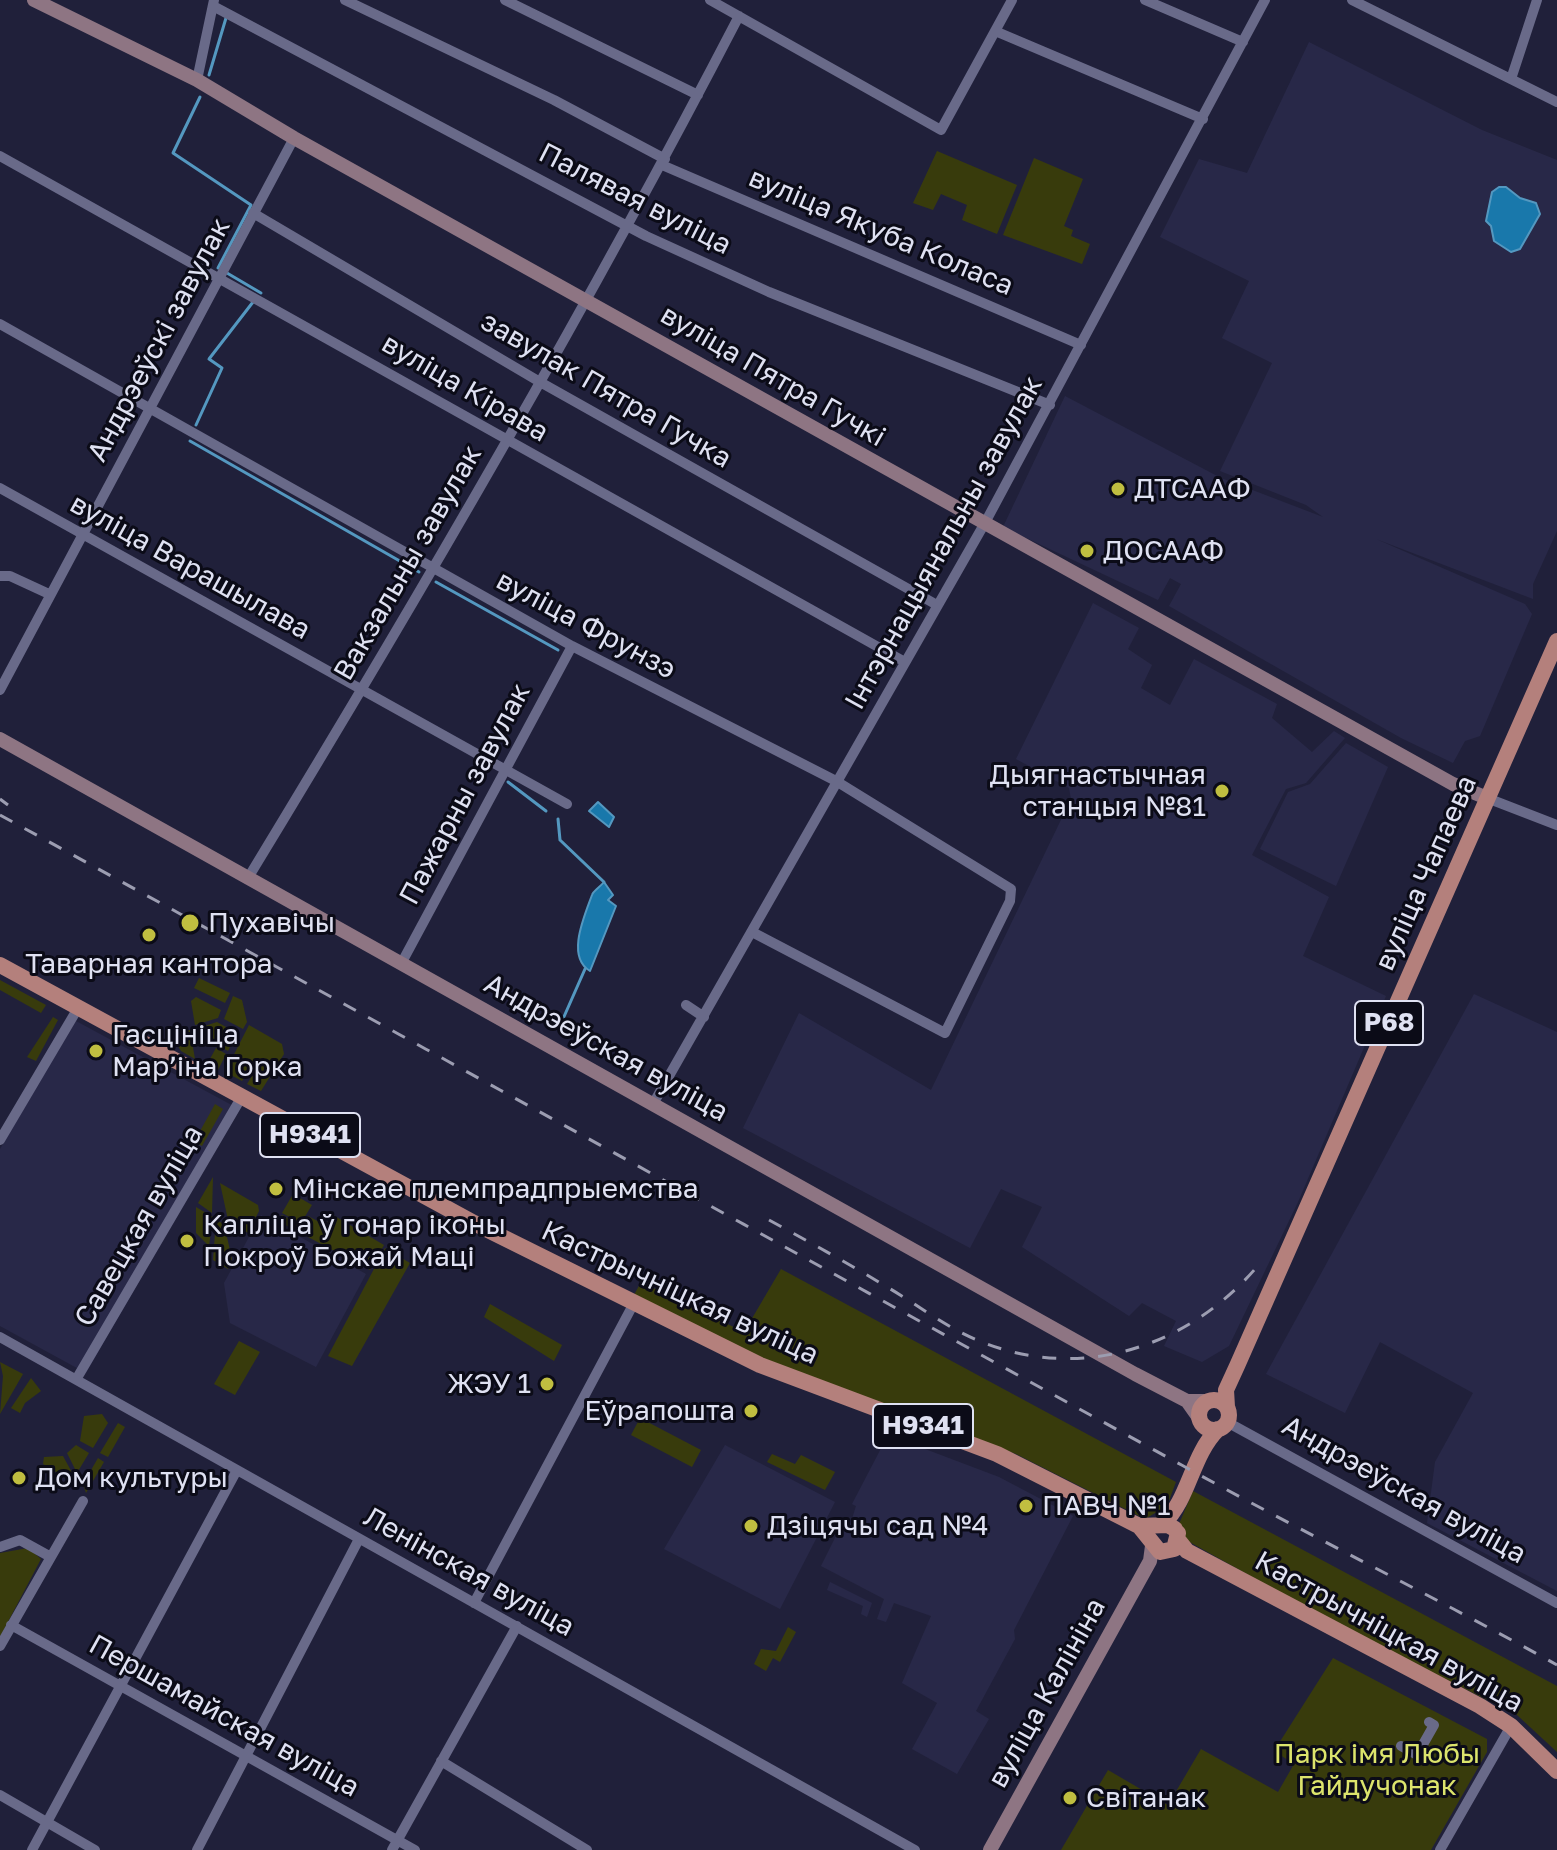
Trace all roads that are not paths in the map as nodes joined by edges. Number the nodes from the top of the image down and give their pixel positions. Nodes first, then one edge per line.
1 (34, 0) edge
2 (345, 0) edge
3 (505, 0) edge
4 (710, 0) edge
5 (1012, 0) edge
6 (1145, 0) edge
7 (1265, 0) edge
8 (1352, 0) edge
9 (1537, 0) edge
10 (213, 3) edge
11 (739, 16) junction
12 (995, 31) junction
13 (1243, 42) junction
14 (1511, 79) junction
15 (197, 80) junction
16 (698, 95) junction
17 (1557, 102) edge
18 (1203, 119) junction
19 (294, 138) junction
20 (0, 156) edge
21 (663, 162) junction
22 (253, 213) junction
23 (628, 225) junction
24 (222, 277) junction
25 (585, 299) junction
26 (0, 324) edge
27 (1081, 345) junction
28 (540, 382) junction
29 (1050, 405) junction
30 (152, 409) junction
31 (507, 440) junction
32 (0, 488) edge
33 (983, 525) junction
34 (83, 535) junction
35 (434, 570) junction
36 (0, 576) edge
37 (49, 594) junction
38 (937, 605) junction
39 (1557, 641) edge
40 (572, 646) junction
41 (905, 662) junction
42 (0, 690) edge
43 (362, 691) junction
44 (0, 739) edge
45 (504, 771) junction
46 (836, 781) junction
47 (1487, 798) junction
48 (567, 804) dead end
49 (1557, 825) edge
50 (248, 878) junction
51 (754, 933) junction
52 (401, 964) junction
53 (0, 965) edge
54 (686, 1005) dead end
55 (78, 1008) junction
56 (704, 1017) junction
57 (241, 1098) junction
58 (653, 1104) junction
59 (0, 1140) edge
60 (634, 1303) junction
61 (0, 1337) edge
62 (77, 1378) junction
63 (1213, 1414) junction
64 (237, 1470) junction
65 (83, 1501) dead end
66 (359, 1539) junction
67 (1164, 1539) junction
68 (0, 1547) edge
69 (49, 1556) junction
70 (474, 1603) junction
71 (1557, 1603) edge
72 (11, 1625) junction
73 (517, 1626) junction
74 (0, 1646) edge
75 (118, 1685) junction
76 (1429, 1722) dead end
77 (1511, 1726) junction
78 (1401, 1746) dead end
79 (246, 1754) junction
80 (441, 1761) junction
81 (1557, 1771) edge
82 (0, 1795) edge
83 (47, 1822) junction
84 (395, 1845) edge
85 (32, 1850) edge
86 (95, 1850) edge
87 (197, 1850) edge
88 (415, 1850) edge
89 (587, 1850) edge
90 (915, 1850) edge
91 (990, 1850) edge
92 (1440, 1850) edge

1 - 15 main road, вуліца Пятра Гучкі
2 - 21 street, вуліца Якуба Коласа
3 - 16 street
4 - 11 street
5 - 12 street
6 - 13 street
7 - 13 street, Інтэрнацыянальны завулак
8 - 14 street
9 - 14 street
10 - 15 street
10 - 23 street, Палявая вуліца
11 - 12 street
11 - 16 street, Вакзальны завулак
12 - 18 street
13 - 18 street, Інтэрнацыянальны завулак
14 - 17 street
15 - 19 main road, вуліца Пятра Гучкі
16 - 21 street, Вакзальны завулак
18 - 27 street, Інтэрнацыянальны завулак
19 - 22 street, Андрэеўскі завулак
19 - 25 main road, вуліца Пятра Гучкі
20 - 24 street, вуліца Кірава
21 - 23 street, Вакзальны завулак
21 - 27 street, вуліца Якуба Коласа
22 - 24 street, Андрэеўскі завулак
22 - 28 street, завулак Пятра Гучка
23 - 25 street, Вакзальны завулак
23 - 29 street, Палявая вуліца
24 - 30 street, Андрэеўскі завулак
24 - 31 street, вуліца Кірава
25 - 28 street, Вакзальны завулак
25 - 33 main road, вуліца Пятра Гучкі
26 - 30 street, вуліца Фрунзэ
27 - 29 street, Інтэрнацыянальны завулак
28 - 31 street, Вакзальны завулак
28 - 38 street, завулак Пятра Гучка
29 - 33 street, Інтэрнацыянальны завулак
30 - 34 street, Андрэеўскі завулак
30 - 35 street, вуліца Фрунзэ
31 - 35 street, Вакзальны завулак
31 - 41 street, вуліца Кірава
32 - 34 street, вуліца Варашылава
33 - 38 street, Інтэрнацыянальны завулак
33 - 47 main road, вуліца Пятра Гучкі
34 - 37 street, Андрэеўскі завулак
34 - 43 street, вуліца Варашылава
35 - 40 street, вуліца Фрунзэ
35 - 43 street, Вакзальны завулак
36 - 37 street
37 - 42 street, Андрэеўскі завулак
38 - 41 street, Інтэрнацыянальны завулак
39 - 47 main road, вуліца Чапаева / Р68
40 - 45 street, Пажарны завулак
40 - 46 street, вуліца Фрунзэ
41 - 46 street, Інтэрнацыянальны завулак
43 - 45 street, вуліца Варашылава
43 - 50 street, Вакзальны завулак
44 - 50 main road, Андрэеўская вуліца
45 - 48 street, вуліца Варашылава
45 - 52 street, Пажарны завулак
46 - 51 street, Інтэрнацыянальны завулак
46 - 51 street, вуліца Фрунзэ
47 - 49 street
47 - 63 main road, вуліца Чапаева / Р68
50 - 52 main road, Андрэеўская вуліца
51 - 56 street, Інтэрнацыянальны завулак
52 - 58 main road, Андрэеўская вуліца
53 - 55 main road, Кастрычніцкая вуліца / Н9341
54 - 56 street
55 - 57 main road, Кастрычніцкая вуліца / Н9341
55 - 59 street
56 - 58 street, Інтэрнацыянальны завулак
57 - 60 main road, Кастрычніцкая вуліца / Н9341
57 - 62 street, Савецкая вуліца
58 - 63 main road, Андрэеўская вуліца
60 - 67 main road, Кастрычніцкая вуліца / Н9341
60 - 70 street
61 - 62 street, Ленінская вуліца
62 - 64 street, Ленінская вуліца
63 - 67 main road, вуліца Чапаева / Р68
63 - 71 street, Андрэеўская вуліца
64 - 66 street, Ленінская вуліца
64 - 75 street
65 - 69 street
66 - 70 street, Ленінская вуліца
66 - 79 street
67 - 77 main road, Кастрычніцкая вуліца
67 - 91 main road, вуліца Калініна
68 - 69 street
69 - 72 street
70 - 73 street, Ленінская вуліца
72 - 74 street
72 - 75 street, Першамайская вуліца
73 - 80 street
73 - 90 street, Ленінская вуліца
75 - 79 street, Першамайская вуліца
75 - 83 street
76 - 78 street
77 - 81 main road, Кастрычніцкая вуліца
77 - 92 street
79 - 84 street, Першамайская вуліца
79 - 87 street
80 - 84 street
80 - 89 street
82 - 83 street
83 - 85 street
83 - 86 street
84 - 88 street, Першамайская вуліца

